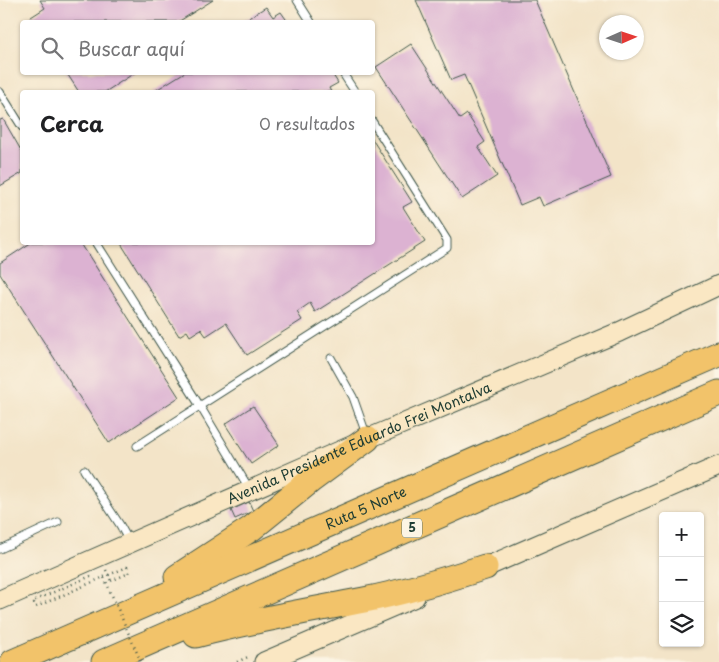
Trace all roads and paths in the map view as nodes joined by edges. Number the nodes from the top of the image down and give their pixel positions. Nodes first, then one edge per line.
1 (297, 0) edge
2 (310, 20) edge
3 (344, 75) edge
4 (354, 90) edge
5 (0, 92) edge
6 (20, 124) edge
7 (375, 126) edge
8 (98, 245) edge
9 (719, 285) edge
10 (719, 296) edge
11 (620, 332) junction
12 (719, 354) edge
13 (331, 358) dead end
14 (719, 393) edge
15 (200, 406) junction
16 (367, 439) junction
17 (137, 446) dead end
18 (719, 466) edge
19 (84, 470) dead end
20 (250, 491) junction
21 (58, 522) dead end
22 (130, 543) junction
23 (0, 548) edge
24 (485, 567) junction
25 (106, 570) dead end
26 (91, 576) dead end
27 (104, 577) junction
28 (1, 595) edge
29 (113, 618) junction
30 (13, 662) edge
31 (104, 662) edge
32 (111, 662) edge
33 (141, 662) edge
34 (264, 662) edge

1 - 2 lane
3 - 4 lane
5 - 6 lane
7 - 15 lane
8 - 15 lane
9 - 11 street, Avenida Presidente Eduardo Frei Montalva
10 - 11 street
11 - 16 street, Avenida Presidente Eduardo Frei Montalva
12 - 29 highway, Ruta 5 Norte
13 - 16 lane
14 - 31 highway, 5
15 - 17 lane
15 - 20 lane
16 - 20 street, Avenida Presidente Eduardo Frei Montalva
16 - 29 highway
18 - 24 street
19 - 22 lane
20 - 22 street, Avenida Presidente Eduardo Frei Montalva
21 - 23 lane
22 - 28 street, Avenida Presidente Eduardo Frei Montalva
24 - 32 highway
24 - 34 street
25 - 27 path, bridge
26 - 27 path, bridge
27 - 33 path, bridge
29 - 30 highway, Ruta 5 Norte

